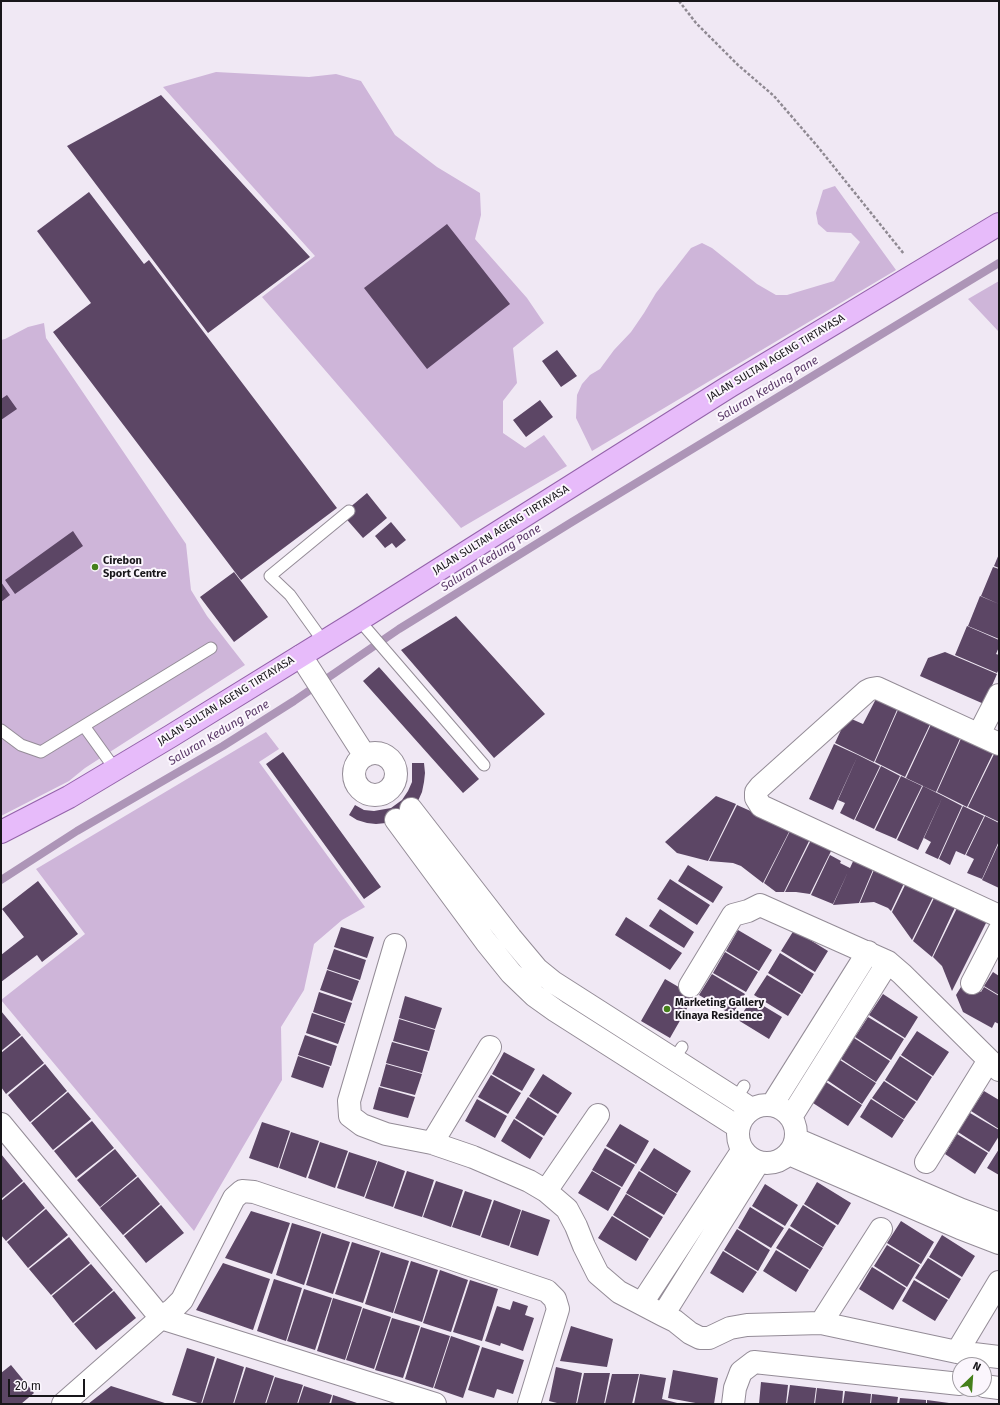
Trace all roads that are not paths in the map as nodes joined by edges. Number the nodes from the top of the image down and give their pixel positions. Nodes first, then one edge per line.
1 (999, 224) edge
2 (350, 511) dead end
3 (363, 625) junction
4 (323, 641) junction
5 (211, 648) dead end
6 (306, 663) junction
7 (999, 695) edge
8 (84, 726) junction
9 (1, 730) edge
10 (979, 734) junction
11 (999, 744) edge
12 (365, 756) junction
13 (484, 766) dead end
14 (115, 769) junction
15 (399, 809) junction
16 (1, 832) edge
17 (999, 916) edge
18 (999, 931) edge
19 (395, 945) dead end
20 (868, 952) junction
21 (888, 962) junction
22 (972, 983) dead end
23 (690, 986) dead end
24 (490, 1047) dead end
25 (994, 1065) edge
26 (744, 1098) junction
27 (772, 1105) junction
28 (598, 1115) dead end
29 (791, 1117) junction
30 (1, 1124) edge
31 (738, 1127) junction
32 (432, 1143) junction
33 (792, 1147) junction
34 (750, 1157) junction
35 (926, 1162) dead end
36 (546, 1191) junction
37 (999, 1224) edge
38 (881, 1229) dead end
39 (999, 1243) edge
40 (999, 1282) edge
41 (642, 1303) junction
42 (663, 1315) junction
43 (161, 1318) junction
44 (821, 1323) junction
45 (957, 1352) junction
46 (999, 1357) edge
47 (952, 1383) edge
48 (63, 1404) edge
49 (435, 1404) edge
50 (529, 1404) edge
51 (733, 1404) edge

1 - 3 main road, JALAN SULTAN AGENG TIRTAYASA
2 - 4 lane
3 - 4 main road, JALAN SULTAN AGENG TIRTAYASA
3 - 13 lane
4 - 6 main road, JALAN SULTAN AGENG TIRTAYASA
5 - 8 lane
6 - 12 street
6 - 14 main road, JALAN SULTAN AGENG TIRTAYASA
7 - 10 street
8 - 9 lane
8 - 14 lane
10 - 11 street
10 - 17 street
12 - 15 street
12 - 15 street
14 - 16 main road, JALAN SULTAN AGENG TIRTAYASA
15 - 26 street
15 - 31 street
18 - 22 street
19 - 32 street
20 - 21 street
20 - 23 street
20 - 27 street
21 - 25 street
21 - 29 street
24 - 32 street
25 - 35 street
26 - 27 street
26 - 31 street
27 - 29 street
28 - 36 street
29 - 33 street
30 - 43 street
31 - 34 street
32 - 36 street
33 - 34 street
33 - 37 street
33 - 39 street
34 - 41 street
34 - 42 street
36 - 41 street
38 - 44 street
40 - 45 street
41 - 42 street
42 - 44 street
43 - 48 street
43 - 49 street
43 - 50 street
44 - 45 street
45 - 46 street
47 - 51 street

